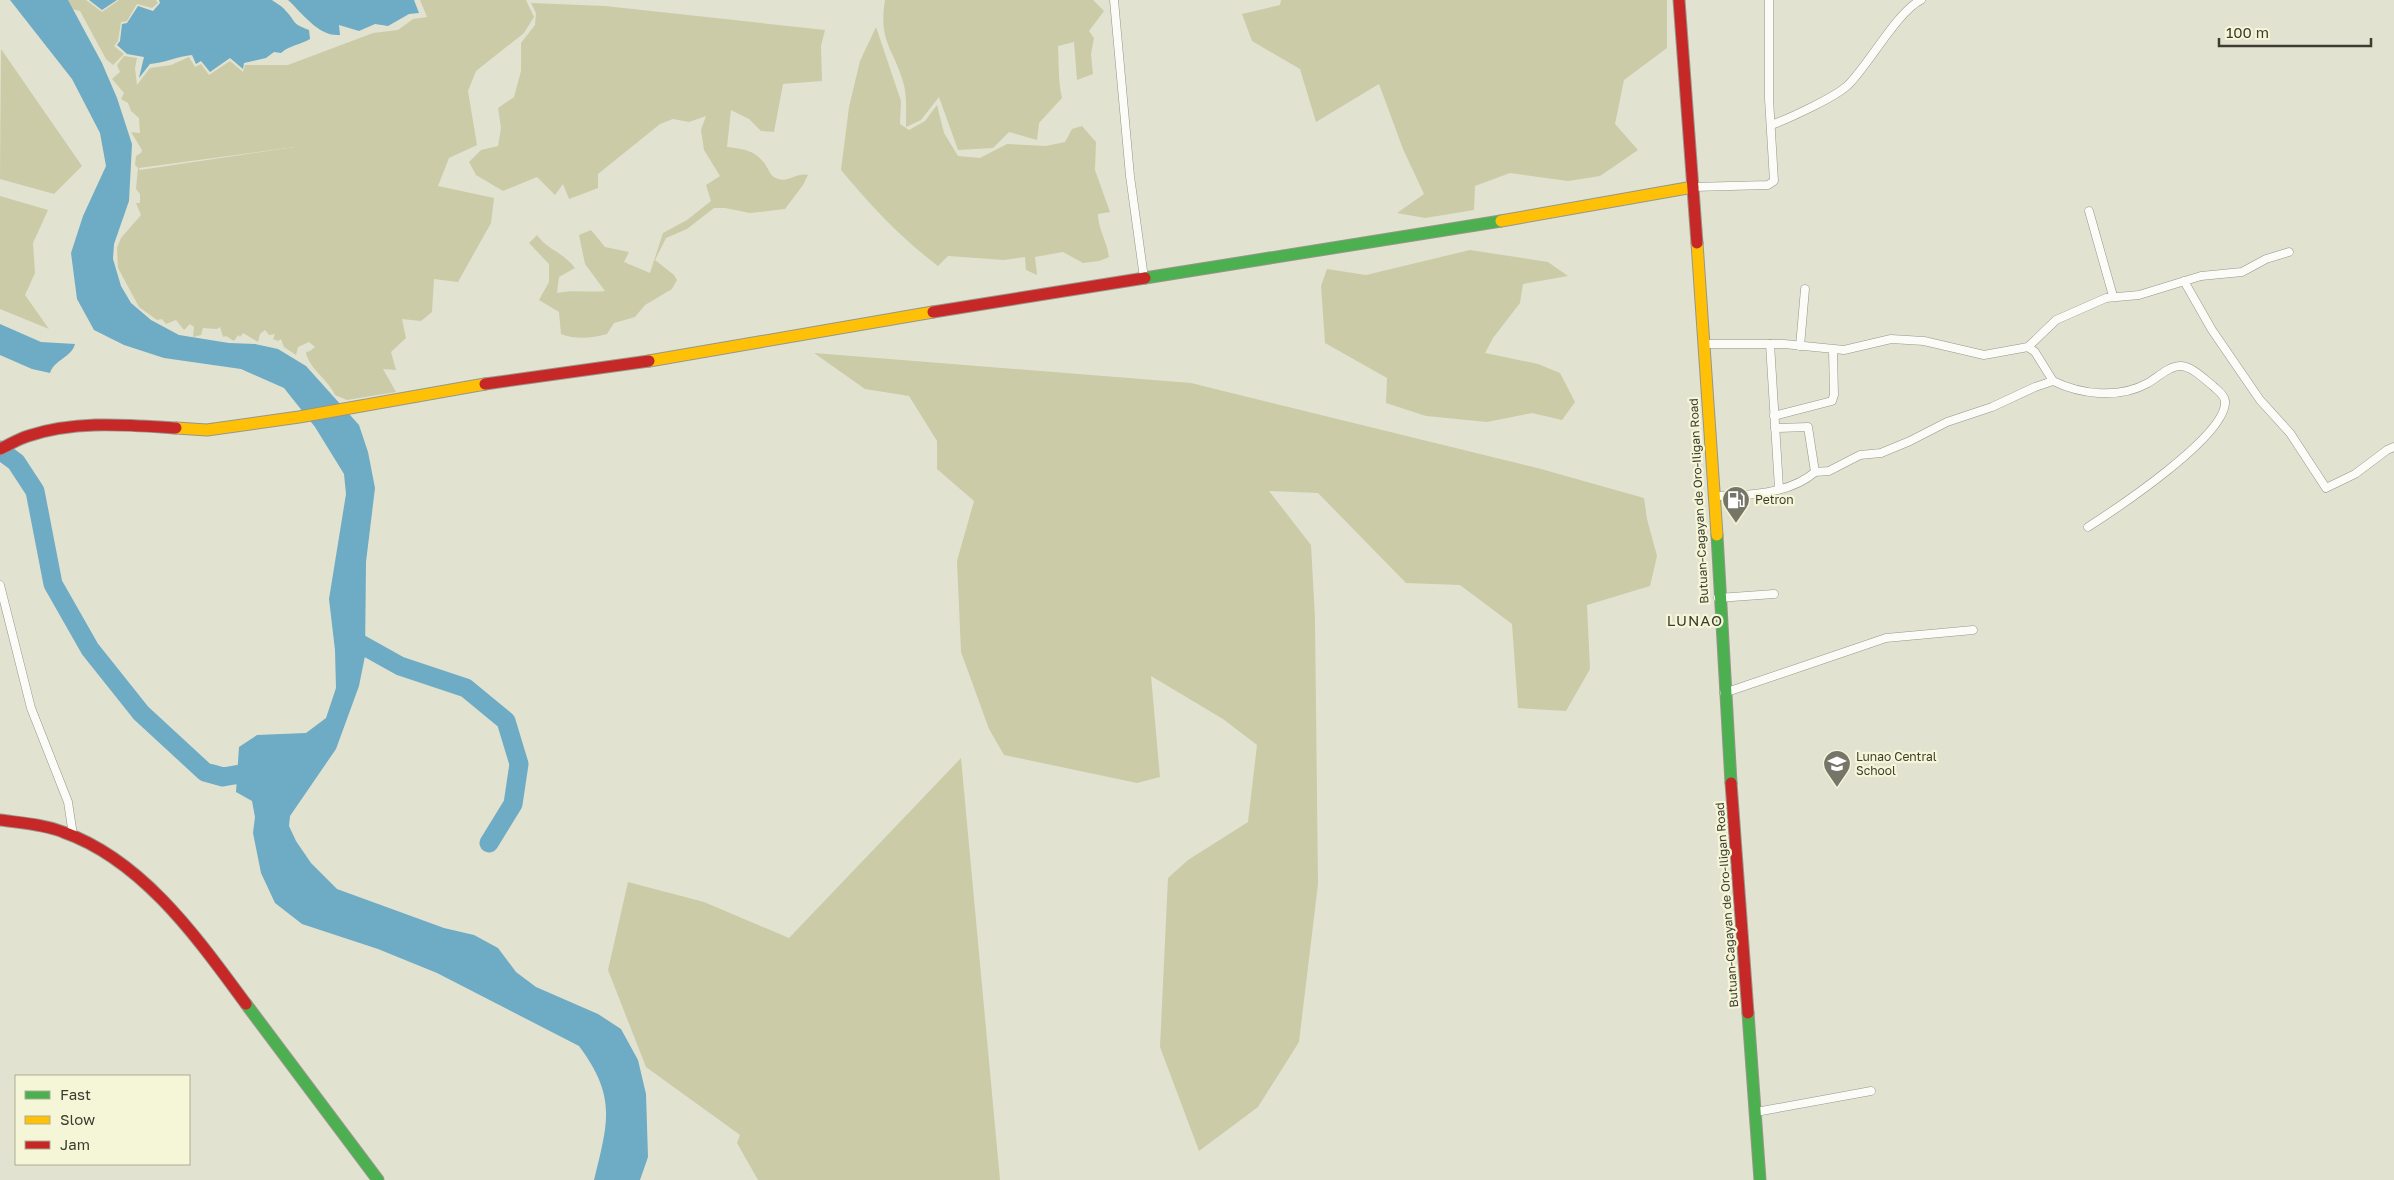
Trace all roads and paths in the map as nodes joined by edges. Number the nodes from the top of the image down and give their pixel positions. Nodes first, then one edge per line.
1 (1114, 0) edge
2 (1679, 0) edge
3 (1769, 0) edge
4 (1921, 0) edge
5 (1771, 125) junction
6 (1693, 186) junction
7 (2088, 211) dead end
8 (2289, 252) dead end
9 (1144, 278) junction
10 (2184, 281) junction
11 (1805, 289) dead end
12 (2113, 296) junction
13 (1703, 344) junction
14 (1770, 344) junction
15 (1800, 346) junction
16 (2028, 347) junction
17 (1833, 350) junction
18 (2053, 381) junction
19 (1774, 416) junction
20 (1775, 428) junction
21 (2394, 447) edge
22 (0, 449) edge
23 (1815, 472) junction
24 (1779, 488) junction
25 (1715, 496) junction
26 (2088, 527) dead end
27 (0, 585) edge
28 (1774, 594) dead end
29 (1718, 598) junction
30 (1973, 630) dead end
31 (1724, 693) junction
32 (0, 820) edge
33 (73, 835) junction
34 (1871, 1091) dead end
35 (1756, 1112) junction
36 (378, 1180) edge
37 (1760, 1180) edge

1 - 9 street
2 - 6 main road, Butuan-Cagayan de Oro-Iligan Road
3 - 5 street
4 - 5 street
5 - 6 street
6 - 9 main road
6 - 13 main road, Butuan-Cagayan de Oro-Iligan Road
7 - 12 street
8 - 10 street
9 - 22 main road
10 - 12 street
10 - 21 street
11 - 15 street
12 - 16 street
13 - 14 street
13 - 25 main road, Butuan-Cagayan de Oro-Iligan Road
14 - 15 street
14 - 19 street
15 - 17 street
16 - 17 street
16 - 18 street
17 - 19 street
18 - 23 street
18 - 26 street
19 - 20 street
20 - 23 street
20 - 24 street
23 - 24 street
24 - 25 street
25 - 29 main road, Butuan-Cagayan de Oro-Iligan Road
27 - 33 street
28 - 29 street
29 - 31 main road, Butuan-Cagayan de Oro-Iligan Road
30 - 31 street
31 - 35 main road, Butuan-Cagayan de Oro-Iligan Road
32 - 33 main road
33 - 36 main road
34 - 35 street
35 - 37 main road, Butuan-Cagayan de Oro-Iligan Road

